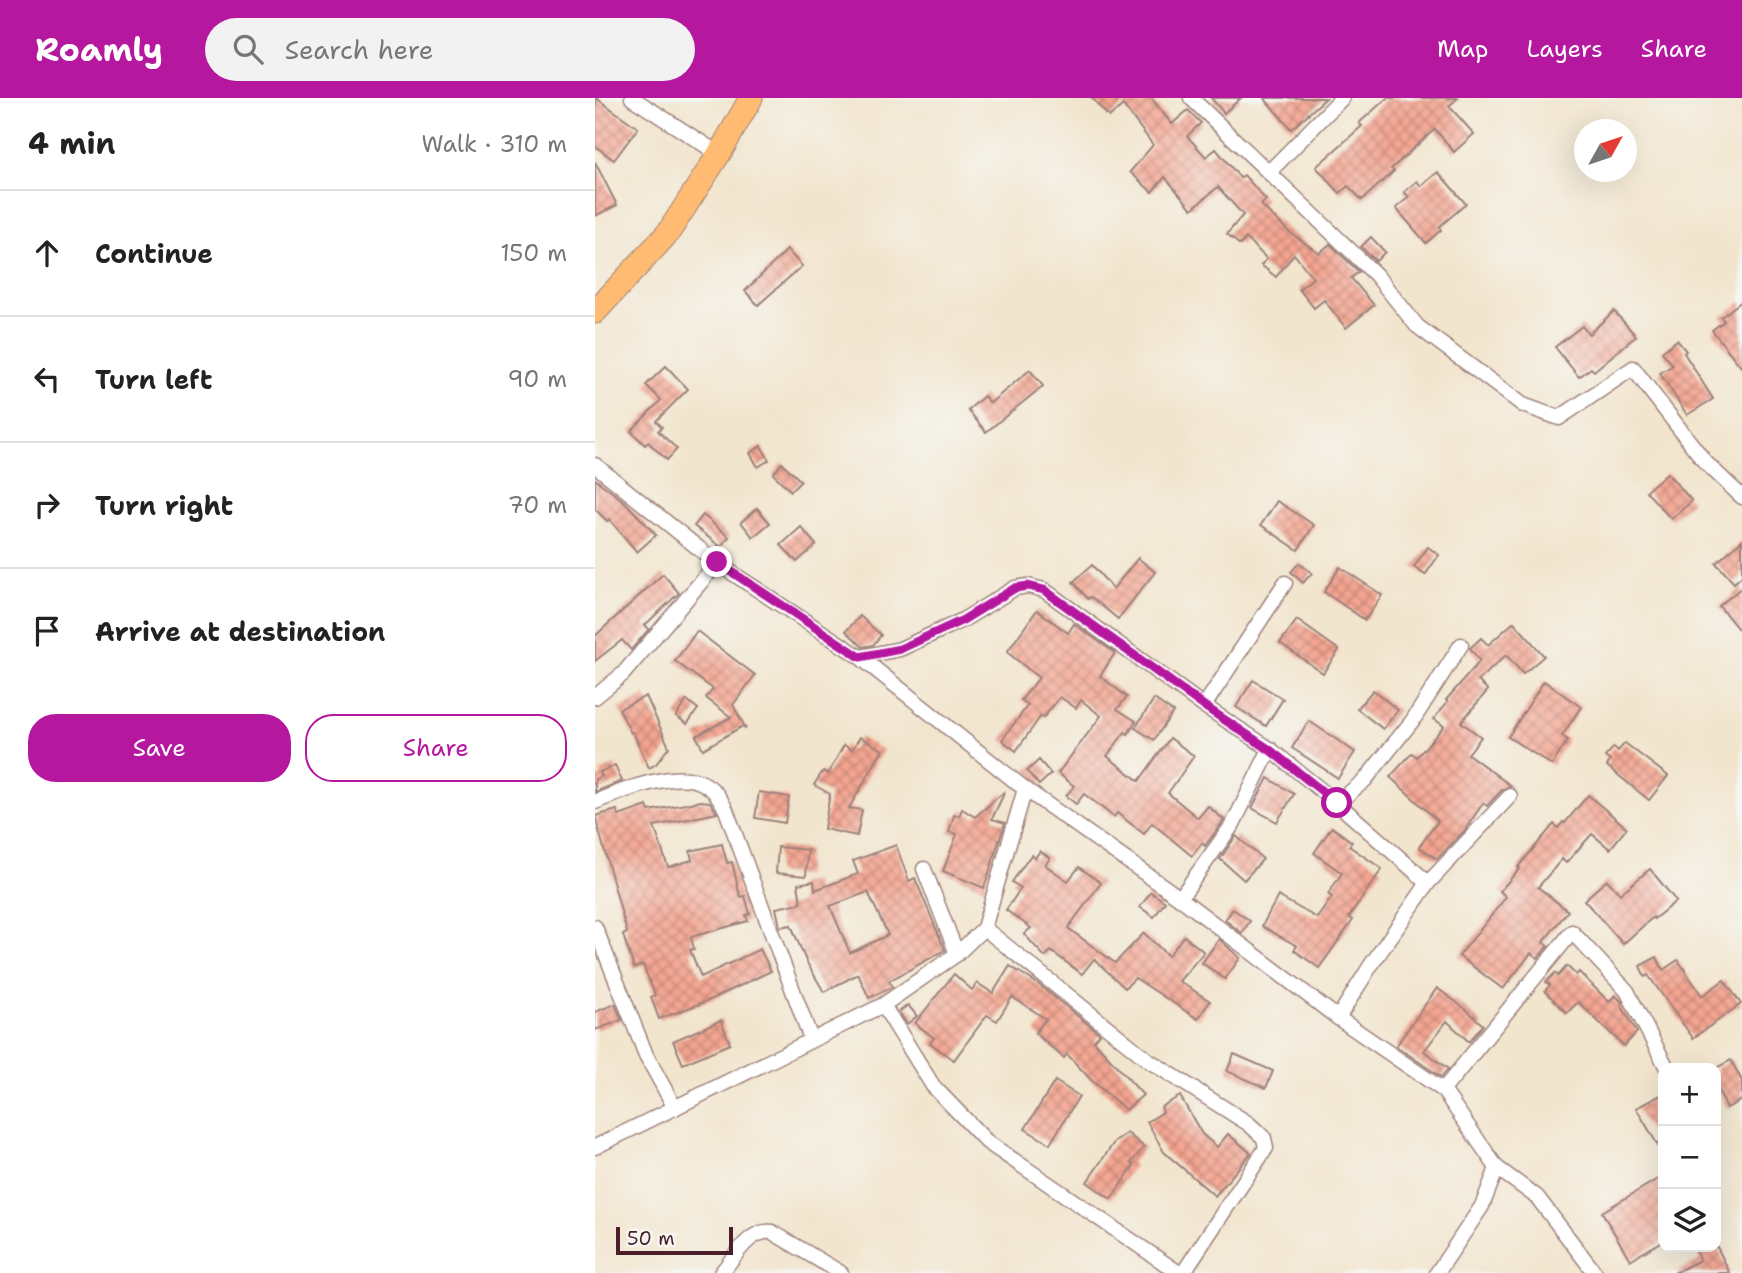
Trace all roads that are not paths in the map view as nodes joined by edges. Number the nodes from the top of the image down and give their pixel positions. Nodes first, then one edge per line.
1 (632, 98) edge
2 (751, 98) edge
3 (1191, 98) edge
4 (1342, 98) edge
5 (719, 154) junction
6 (1269, 172) junction
7 (595, 312) edge
8 (595, 465) edge
9 (1742, 497) edge
10 (717, 562) junction
11 (1285, 583) dead end
12 (1461, 645) dead end
13 (860, 657) junction
14 (595, 697) edge
15 (1204, 706) junction
16 (1270, 750) junction
17 (1025, 789) junction
18 (1510, 796) dead end
19 (595, 802) edge
20 (1337, 803) junction
21 (924, 869) dead end
22 (1427, 883) junction
23 (1180, 898) junction
24 (595, 927) edge
25 (984, 928) junction
26 (957, 954) junction
27 (883, 1005) junction
28 (1338, 1018) junction
29 (811, 1039) junction
30 (1664, 1063) edge
31 (1443, 1090) junction
32 (675, 1108) junction
33 (595, 1147) edge
34 (1497, 1168) junction
35 (1444, 1271) edge
36 (721, 1273) edge
37 (841, 1273) edge
38 (1181, 1273) edge
39 (1595, 1273) edge

1 - 5 street
2 - 5 main road
3 - 6 street
4 - 6 street
5 - 7 main road
6 - 9 street
8 - 10 street
10 - 13 street
10 - 14 street
11 - 15 street
12 - 20 street
13 - 15 street
13 - 17 street
15 - 16 street
16 - 20 street
16 - 23 street
17 - 23 street
17 - 25 street
18 - 22 street
19 - 29 street
20 - 22 street
21 - 26 street
22 - 28 street
23 - 28 street
24 - 32 street
25 - 26 street
25 - 38 street
26 - 27 street
27 - 29 street
27 - 38 street
28 - 31 street
29 - 32 street
30 - 31 street
31 - 34 street
32 - 33 street
34 - 35 street
34 - 39 street
36 - 37 street

